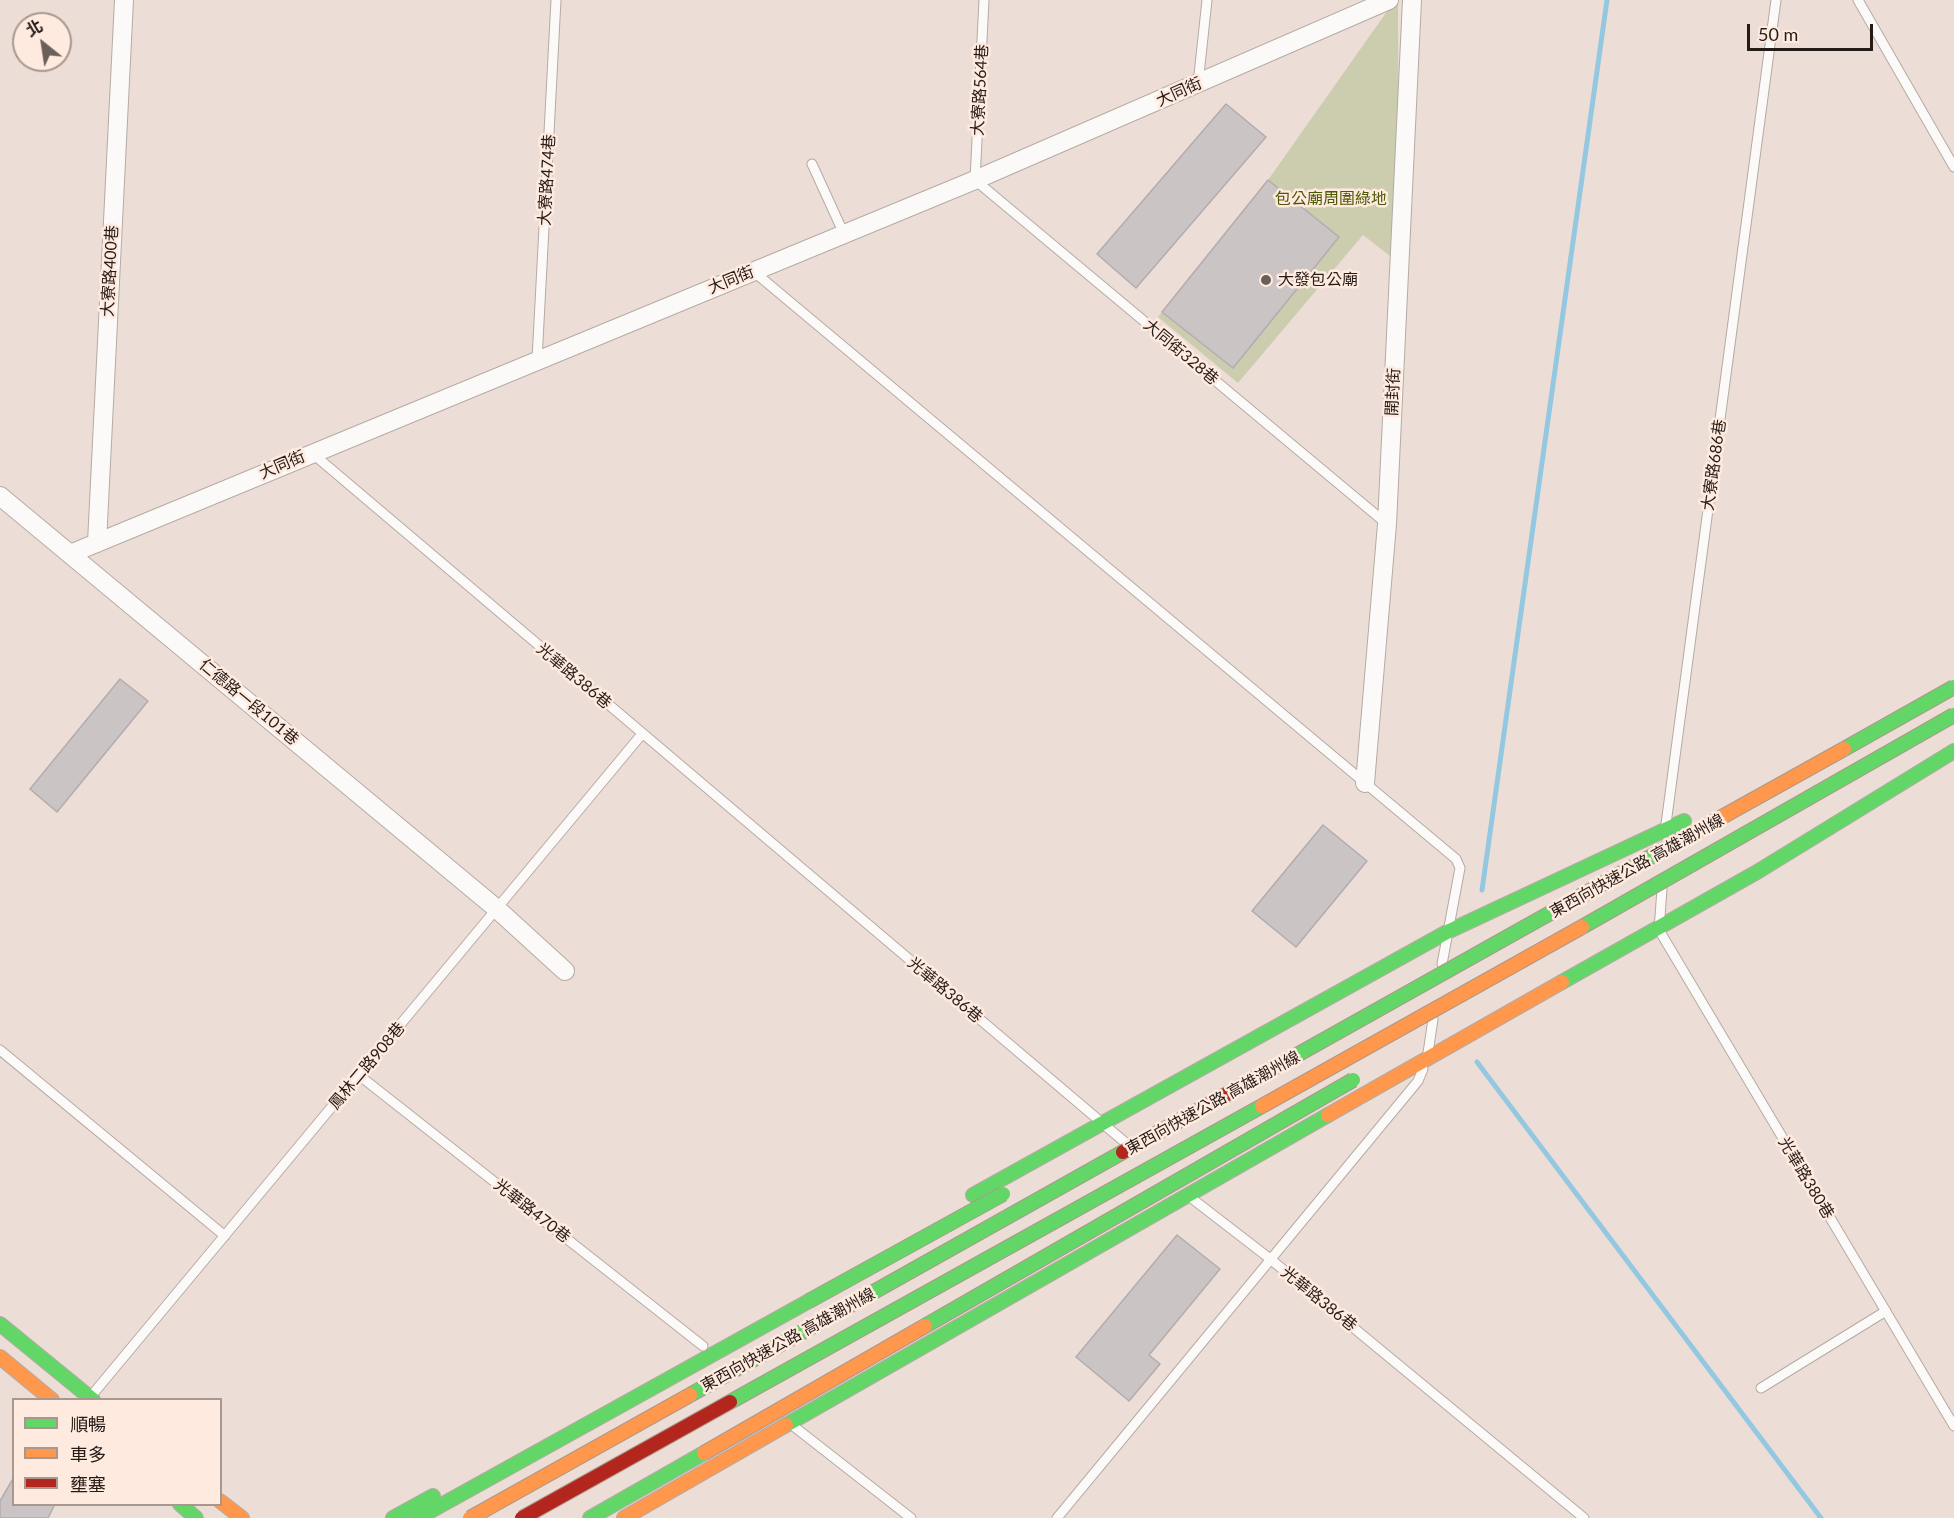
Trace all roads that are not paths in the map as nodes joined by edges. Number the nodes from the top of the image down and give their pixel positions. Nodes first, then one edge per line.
1 (124, 0) edge
2 (556, 0) edge
3 (984, 0) edge
4 (1207, 0) edge
5 (1389, 0) edge
6 (1412, 0) edge
7 (1776, 0) edge
8 (1858, 0) edge
9 (1198, 84) junction
10 (812, 164) dead end
11 (1954, 166) edge
12 (975, 180) junction
13 (844, 234) junction
14 (753, 271) junction
15 (537, 360) junction
16 (312, 453) junction
17 (0, 496) edge
18 (1387, 524) junction
19 (97, 543) junction
20 (70, 554) junction
21 (1954, 687) edge
22 (1954, 715) edge
23 (642, 734) junction
24 (1954, 751) edge
25 (1884, 755) junction
26 (1365, 783) junction
27 (1696, 814) dead end
28 (1665, 831) junction
29 (1667, 848) junction
30 (497, 909) junction
31 (1625, 919) dead end
32 (1659, 930) junction
33 (1447, 932) junction
34 (1423, 966) dead end
35 (565, 971) dead end
36 (1438, 990) dead end
37 (1436, 1001) dead end
38 (1442, 1028) dead end
39 (1411, 1046) dead end
40 (1266, 1049) dead end
41 (0, 1050) edge
42 (1427, 1059) junction
43 (1370, 1070) dead end
44 (360, 1076) junction
45 (1102, 1123) junction
46 (1136, 1152) dead end
47 (1145, 1159) dead end
48 (1188, 1196) junction
49 (225, 1236) junction
50 (1269, 1258) junction
51 (1886, 1311) junction
52 (0, 1324) edge
53 (703, 1346) junction
54 (0, 1357) edge
55 (1761, 1388) dead end
56 (50, 1398) edge
57 (92, 1398) edge
58 (789, 1423) junction
59 (1954, 1426) edge
60 (222, 1503) edge
61 (182, 1506) edge
62 (196, 1518) edge
63 (242, 1518) edge
64 (393, 1518) edge
65 (418, 1518) edge
66 (470, 1518) edge
67 (522, 1518) edge
68 (590, 1518) edge
69 (624, 1518) edge
70 (911, 1518) edge
71 (1057, 1518) edge
72 (1584, 1518) edge

1 - 19 street, 大寮路400巷
2 - 15 lane, 大寮路474巷
3 - 12 lane, 大寮路564巷
4 - 9 lane
5 - 9 street, 大同街
6 - 18 street, 開封街
7 - 28 lane, 大寮路686巷
8 - 11 lane
9 - 12 street, 大同街
10 - 13 lane
12 - 13 street, 大同街
12 - 18 lane, 大同街328巷
13 - 14 street, 大同街
14 - 15 street, 大同街
14 - 26 lane
15 - 16 street, 大同街
16 - 19 street, 大同街
16 - 23 lane, 光華路386巷
17 - 20 street, 仁德路一段101巷
18 - 26 street, 開封街
19 - 20 street, 大同街
20 - 30 street, 仁德路一段101巷
21 - 29 main road, 東西向快速公路 高雄潮州線, bridge
22 - 25 main road, 東西向快速公路 高雄潮州線, bridge
23 - 30 lane, 鳳林二路908巷
23 - 45 lane, 光華路386巷
24 - 32 main road
25 - 31 main road, bridge
25 - 67 main road, 東西向快速公路 高雄潮州線, bridge
26 - 33 lane
27 - 28 main road
28 - 32 lane, 大寮路686巷
28 - 33 main road
29 - 34 main road, bridge
29 - 66 main road, 東西向快速公路 高雄潮州線, bridge
30 - 35 street, 仁德路一段101巷
30 - 44 lane, 鳳林二路908巷
32 - 42 main road
32 - 51 lane, 光華路380巷
33 - 36 lane
33 - 45 main road
37 - 42 lane
38 - 39 main road
40 - 65 main road, bridge
41 - 49 lane
42 - 48 main road
42 - 50 lane
43 - 68 main road, bridge
44 - 49 lane, 鳳林二路908巷
44 - 53 lane, 光華路470巷
45 - 46 lane, 光華路386巷
45 - 53 main road
47 - 48 lane, 光華路386巷
48 - 50 lane, 光華路386巷
48 - 58 main road
49 - 57 lane, 鳳林二路908巷
50 - 71 lane
50 - 72 lane, 光華路386巷
51 - 55 lane
51 - 59 lane, 光華路380巷
52 - 57 main road
53 - 64 main road
54 - 56 main road
58 - 69 main road
58 - 70 lane
60 - 63 main road
61 - 62 main road

